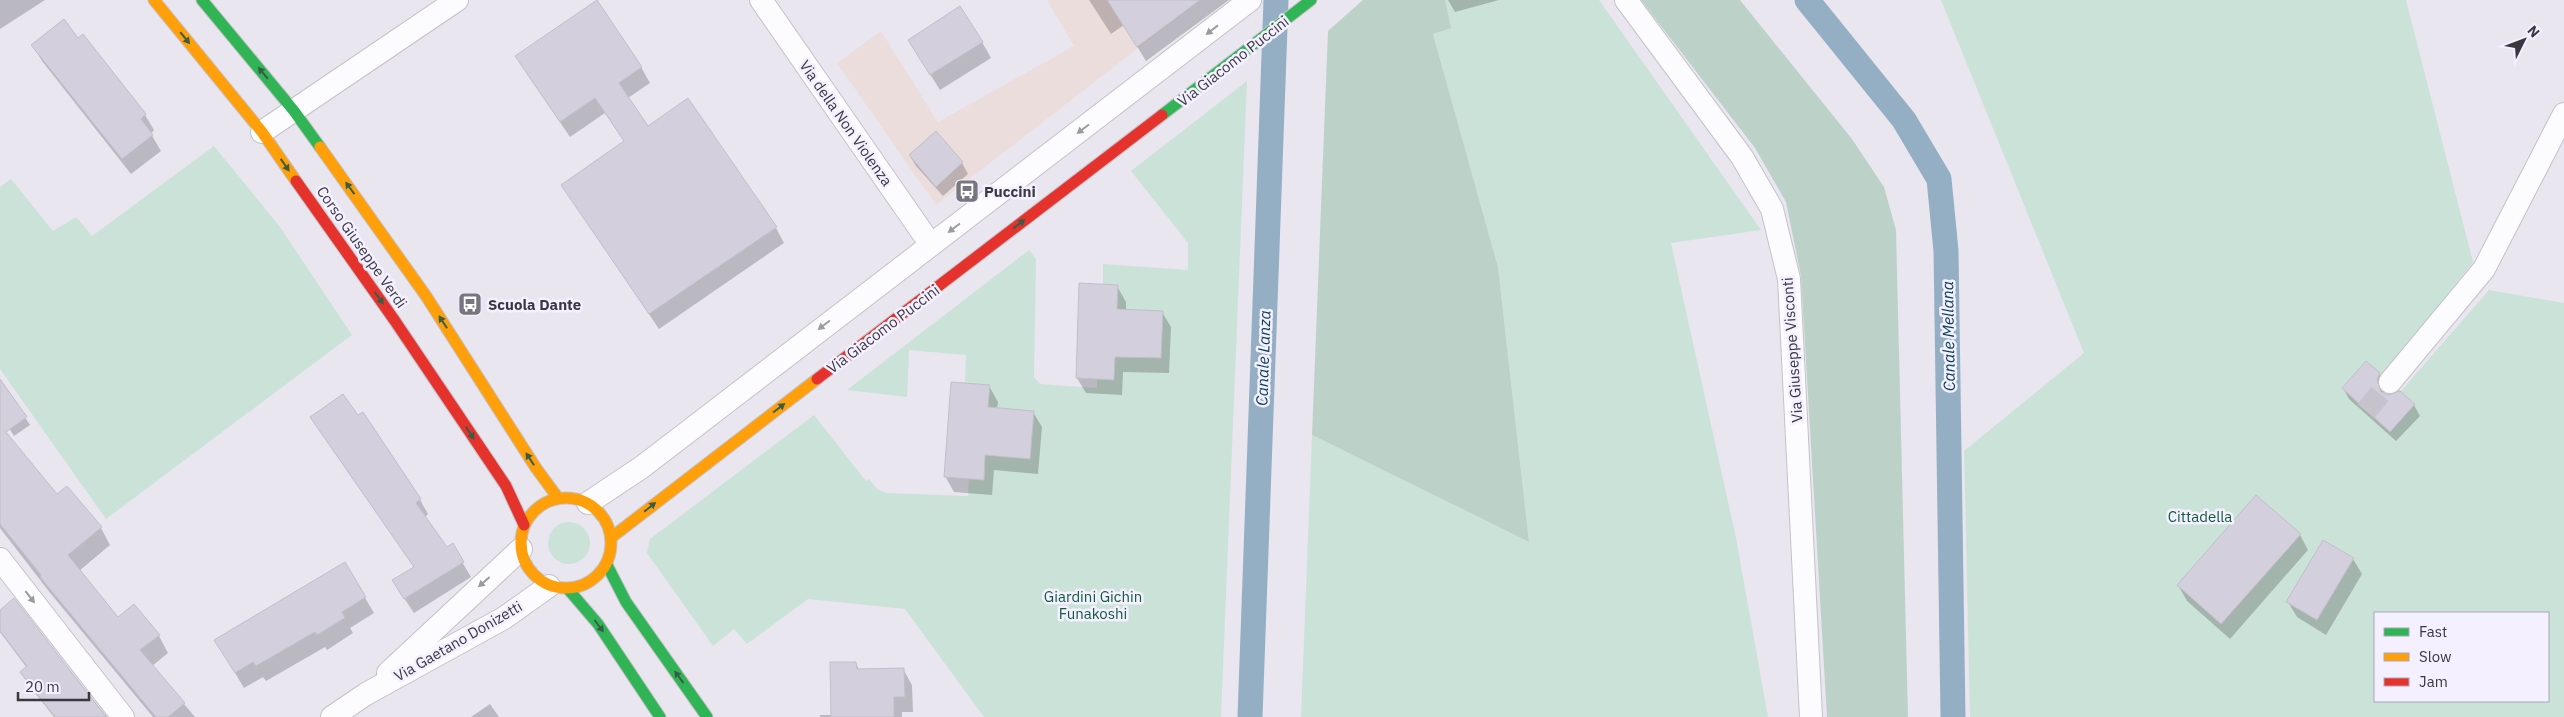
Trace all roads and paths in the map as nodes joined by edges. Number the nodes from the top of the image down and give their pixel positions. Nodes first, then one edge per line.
1 (154, 0) edge
2 (202, 0) edge
3 (457, 0) edge
4 (761, 0) edge
5 (1250, 0) edge
6 (1626, 0) edge
7 (1307, 3) edge
8 (1132, 92) junction
9 (294, 111) junction
10 (2564, 114) edge
11 (1155, 122) junction
12 (262, 132) junction
13 (931, 245) junction
14 (2390, 382) tunnel mouth
15 (558, 498) junction
16 (588, 503) junction
17 (524, 526) junction
18 (612, 537) junction
19 (521, 550) junction
20 (0, 559) edge
21 (607, 565) junction
22 (558, 587) junction
23 (366, 694) junction
24 (123, 717) edge
25 (332, 717) edge
26 (660, 717) edge
27 (707, 717) edge
28 (1811, 717) edge

1 -> 12 street, Corso Giuseppe Verdi
9 -> 2 street, Corso Giuseppe Verdi
3 - 9 street
4 - 13 street, Via della Non Violenza
5 -> 8 street
6 - 28 street, Via Giuseppe Visconti
7 - 11 street, Via Giacomo Puccini
8 - 11 street
8 -> 13 street
9 - 12 street
15 -> 9 street, Corso Giuseppe Verdi
10 - 14 street
18 -> 11 street, Via Giacomo Puccini
12 -> 17 street, Corso Giuseppe Verdi
13 -> 16 street
15 - 16 street
15 - 17 street
16 - 18 street
17 - 19 street
18 - 21 street
19 - 22 street
19 -> 23 street, Via Gaetano Donizetti
20 -> 24 street
21 - 22 street
27 -> 21 street
22 - 23 street, Via Gaetano Donizetti
22 -> 26 street
23 - 25 street, Via Gaetano Donizetti

